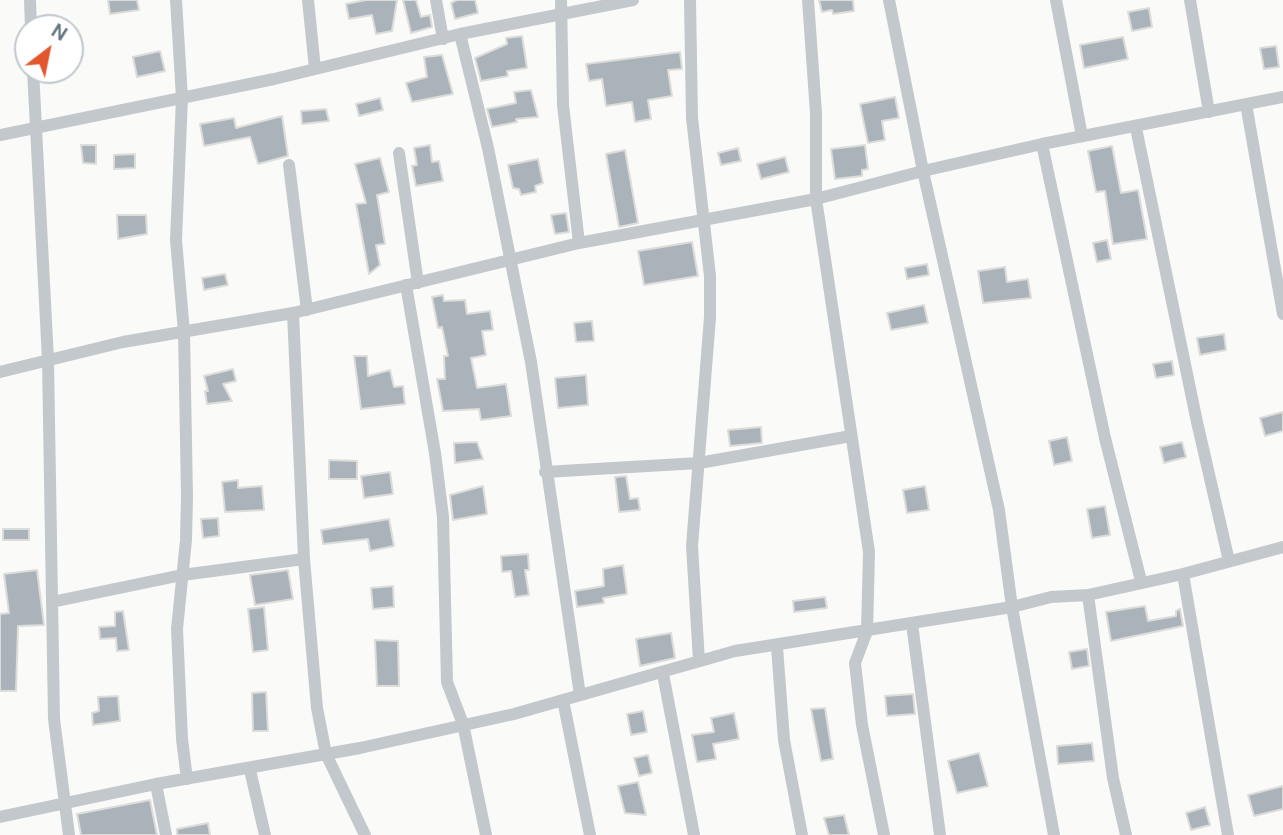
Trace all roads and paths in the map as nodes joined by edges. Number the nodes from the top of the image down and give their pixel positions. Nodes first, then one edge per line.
1 (176, 0) edge
2 (308, 0) edge
3 (436, 0) edge
4 (561, 0) edge
5 (633, 0) edge
6 (690, 0) edge
7 (808, 0) edge
8 (889, 0) edge
9 (1056, 0) edge
10 (1190, 0) edge
11 (562, 15) junction
12 (460, 34) junction
13 (443, 39) junction
14 (315, 69) junction
15 (34, 84) edge
16 (1283, 97) edge
17 (181, 98) junction
18 (1246, 104) junction
19 (1209, 112) junction
20 (36, 128) junction
21 (1136, 128) junction
22 (0, 135) edge
23 (1082, 136) junction
24 (1042, 144) junction
25 (399, 153) dead end
26 (289, 165) dead end
27 (923, 171) junction
28 (816, 200) junction
29 (705, 221) junction
30 (579, 243) junction
31 (510, 258) junction
32 (412, 284) junction
33 (307, 310) junction
34 (293, 313) junction
35 (1283, 314) edge
36 (184, 332) junction
37 (48, 360) junction
38 (0, 372) edge
39 (851, 436) junction
40 (699, 463) junction
41 (545, 472) junction
42 (1283, 547) edge
43 (304, 559) junction
44 (1229, 561) junction
45 (1183, 574) junction
46 (182, 575) junction
47 (1141, 581) junction
48 (1088, 595) junction
49 (52, 602) junction
50 (1012, 607) junction
51 (912, 624) junction
52 (867, 631) junction
53 (777, 647) junction
54 (699, 662) junction
55 (663, 674) junction
56 (580, 695) junction
57 (563, 700) junction
58 (463, 724) junction
59 (326, 754) junction
60 (250, 770) junction
61 (187, 779) junction
62 (156, 785) junction
63 (63, 804) junction
64 (0, 817) edge
65 (69, 835) edge
66 (166, 835) edge
67 (265, 835) edge
68 (365, 835) edge
69 (486, 835) edge
70 (590, 835) edge
71 (694, 835) edge
72 (802, 835) edge
73 (884, 835) edge
74 (940, 835) edge
75 (1054, 835) edge
76 (1126, 835) edge
77 (1228, 835) edge

1 - 17 street
2 - 14 street
3 - 13 street
4 - 11 street
5 - 11 street
6 - 29 street
7 - 28 street
8 - 27 street
9 - 23 street
10 - 19 street
11 - 12 street
11 - 30 street
12 - 13 street
12 - 31 street
13 - 14 street
14 - 17 street
15 - 20 street
16 - 18 street
17 - 20 street
17 - 36 street
18 - 19 street
18 - 35 street
19 - 21 street
20 - 22 street
20 - 37 street
21 - 23 street
21 - 44 street
23 - 24 street
24 - 27 street
24 - 47 street
25 - 32 street
26 - 33 street
27 - 28 street
27 - 50 street
28 - 29 street
28 - 39 street
29 - 30 street
29 - 40 street
30 - 31 street
31 - 32 street
31 - 41 street
32 - 33 street
32 - 58 street
33 - 34 street
34 - 36 street
34 - 43 street
36 - 37 street
36 - 46 street
37 - 38 street
37 - 49 street
39 - 40 street
39 - 52 street
40 - 41 street
40 - 54 street
41 - 56 street
42 - 44 street
43 - 46 street
43 - 59 street
44 - 45 street
45 - 47 street
45 - 77 street
46 - 49 street
46 - 61 street
47 - 48 street
48 - 50 street
48 - 76 street
49 - 63 street
50 - 51 street
50 - 75 street
51 - 52 street
51 - 74 street
52 - 53 street
52 - 73 street
53 - 54 street
53 - 72 street
54 - 55 street
55 - 56 street
55 - 71 street
56 - 57 street
57 - 58 street
57 - 70 street
58 - 59 street
58 - 69 street
59 - 60 street
59 - 68 street
60 - 61 street
60 - 67 street
61 - 62 street
62 - 63 street
62 - 66 street
63 - 64 street
63 - 65 street

